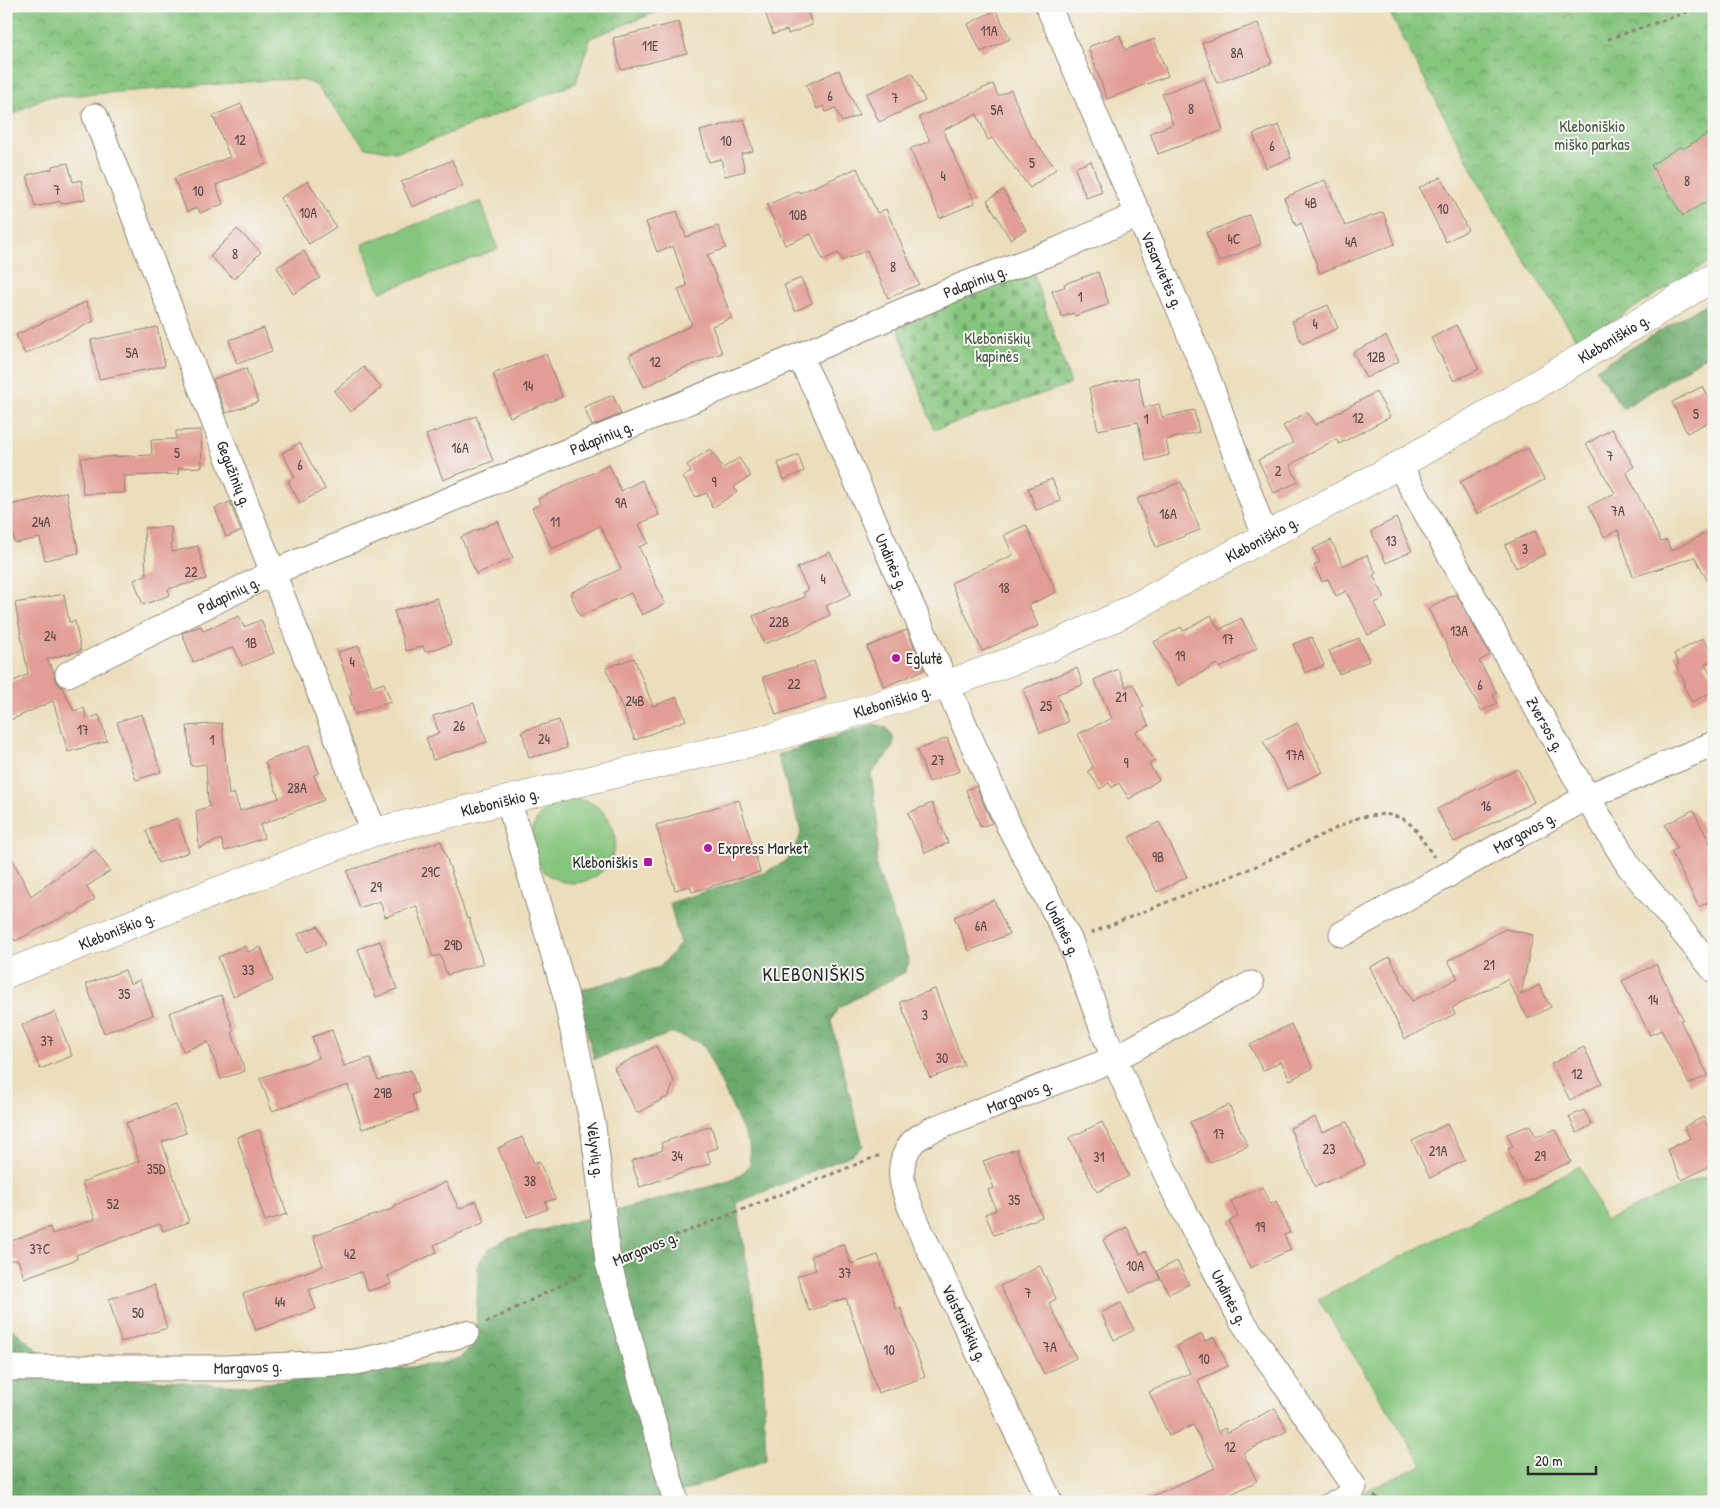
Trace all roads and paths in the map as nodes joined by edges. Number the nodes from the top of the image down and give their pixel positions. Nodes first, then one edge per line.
1 (1048, 6) edge
2 (1705, 6) edge
3 (1608, 39) dead end
4 (95, 116) dead end
5 (1139, 214) junction
6 (1714, 277) edge
7 (799, 356) junction
8 (1399, 464) junction
9 (1264, 537) junction
10 (274, 572) junction
11 (68, 674) dead end
12 (948, 684) junction
13 (1714, 744) edge
14 (1588, 797) junction
15 (508, 799) junction
16 (374, 832) junction
17 (1445, 876) junction
18 (1342, 934) dead end
19 (1070, 942) junction
20 (1714, 970) edge
21 (6, 974) edge
22 (1252, 984) dead end
23 (1114, 1059) junction
24 (913, 1142) junction
25 (608, 1262) junction
26 (466, 1333) joint
27 (6, 1368) edge
28 (1354, 1487) joint
29 (676, 1502) edge
30 (1050, 1502) edge
31 (1323, 1502) edge

1 - 5 street, Vasarvietės g.
2 - 3 path
4 - 10 street, Gegužinių g.
5 - 7 street, Palapinių g.
5 - 9 street, Vasarvietės g.
6 - 8 street, Kleboniškio g.
7 - 10 street, Palapinių g.
7 - 12 street, Undinės g.
8 - 9 street, Kleboniškio g.
8 - 14 street, Zversos g.
9 - 12 street, Kleboniškio g.
10 - 11 street, Palapinių g.
10 - 16 street, Gegužinių g.
12 - 15 street, Kleboniškio g.
12 - 19 street, Undinės g.
13 - 14 street, Margavos g.
14 - 17 street, Margavos g.
14 - 20 street, Zversos g.
15 - 16 street, Kleboniškio g.
15 - 25 street, Vėlyvių g.
16 - 21 street, Kleboniškio g.
17 - 18 street, Margavos g.
17 - 19 path
19 - 23 street, Undinės g.
22 - 23 street, Margavos g.
23 - 24 street, Margavos g.
23 - 28 street, Undinės g.
24 - 25 path, Margavos g.
24 - 30 street, Vaistariškių g.
25 - 26 path, Margavos g.
25 - 29 street, Vėlyvių g.
26 - 27 street, Margavos g.
28 - 31 lane

